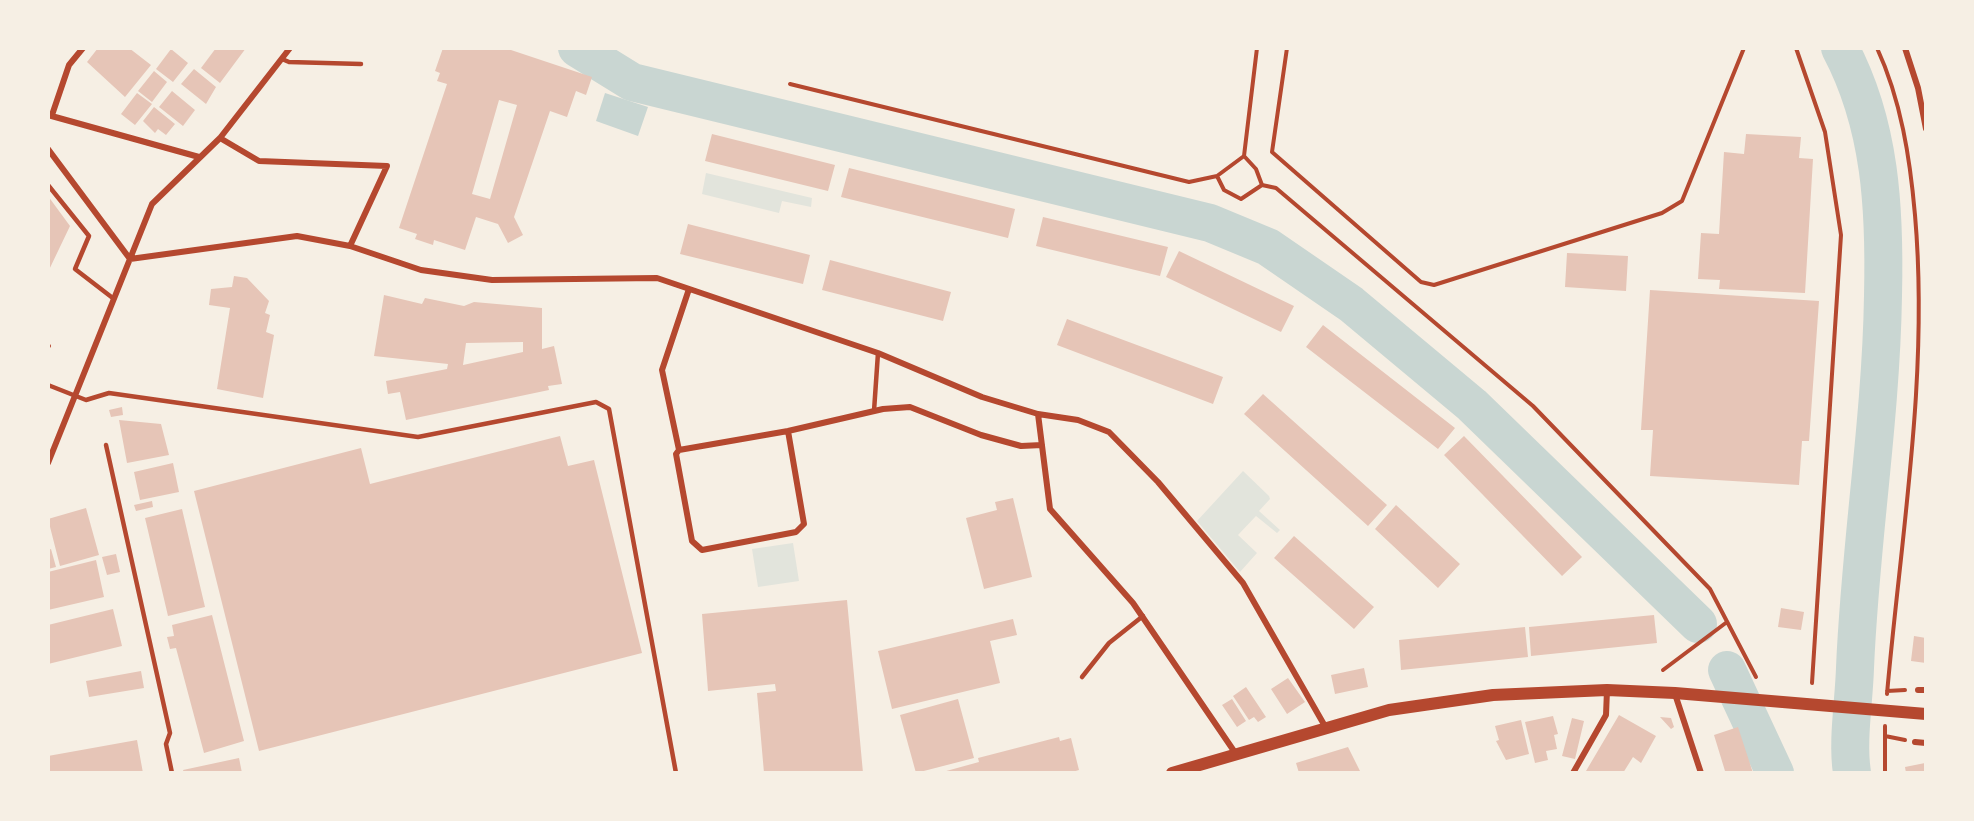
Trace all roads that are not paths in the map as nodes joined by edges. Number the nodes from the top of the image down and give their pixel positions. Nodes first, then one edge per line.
1 (83, 48) edge
2 (290, 48) edge
3 (1905, 48) edge
4 (282, 59) junction
5 (361, 64) dead end
6 (50, 115) edge
7 (1926, 129) edge
8 (220, 138) junction
9 (48, 149) edge
10 (199, 157) junction
11 (48, 185) edge
12 (350, 246) junction
13 (130, 259) junction
14 (688, 289) junction
15 (114, 299) junction
16 (878, 353) junction
17 (48, 385) edge
18 (73, 396) junction
19 (874, 411) junction
20 (1038, 414) junction
21 (788, 431) junction
22 (106, 445) dead end
23 (1042, 446) junction
24 (679, 450) junction
25 (48, 463) edge
26 (1143, 616) junction
27 (1082, 677) dead end
28 (1607, 690) junction
29 (1918, 690) road end
30 (1926, 690) edge
31 (1675, 693) junction
32 (1926, 714) edge
33 (1326, 728) junction
34 (1916, 741) dead end
35 (1926, 743) edge
36 (1236, 754) junction
37 (172, 773) edge
38 (676, 773) edge
39 (1172, 773) edge
40 (1573, 773) edge
41 (1701, 773) edge

1 - 6 street
2 - 4 street
3 - 7 street
4 - 5 lane
4 - 8 street
6 - 10 street
8 - 10 street
8 - 12 street
9 - 13 street
10 - 13 street
11 - 15 lane
12 - 13 street
12 - 14 street
13 - 15 street
14 - 16 street
14 - 24 street
15 - 18 street
16 - 19 lane
16 - 20 street
17 - 18 lane
18 - 25 street
18 - 38 lane
19 - 21 street
19 - 23 street
20 - 23 street
20 - 33 street
21 - 24 street
21 - 24 street
22 - 37 lane
23 - 26 street
26 - 27 lane
26 - 36 street
28 - 31 main road
28 - 33 main road
28 - 40 street
29 - 30 street
31 - 32 main road
31 - 41 street
33 - 36 main road
34 - 35 street
36 - 39 main road

